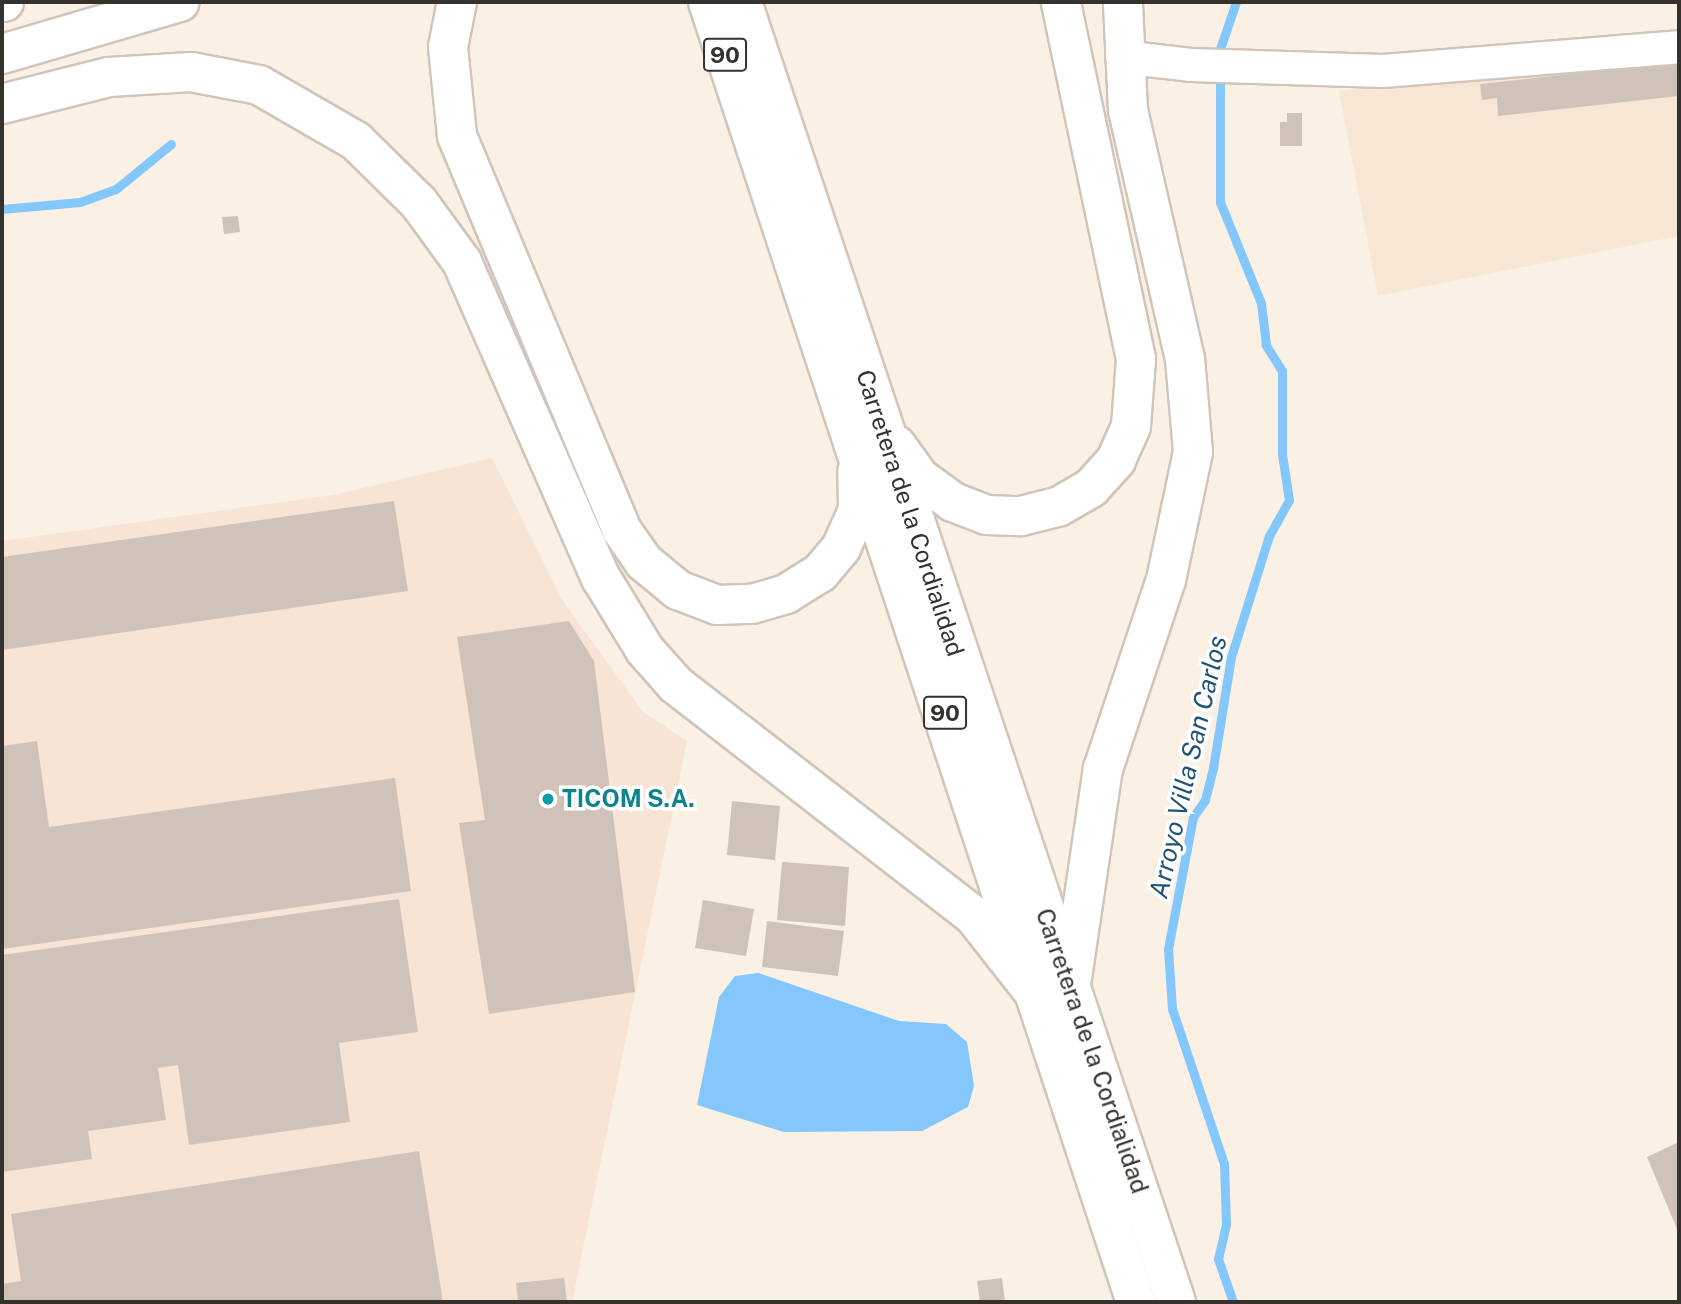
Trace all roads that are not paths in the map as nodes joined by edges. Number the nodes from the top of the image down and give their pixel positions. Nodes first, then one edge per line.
1 (180, 2) edge
2 (457, 2) edge
3 (708, 2) edge
4 (742, 2) edge
5 (1061, 2) edge
6 (1123, 2) edge
7 (58, 38) junction
8 (1679, 47) edge
9 (2, 54) edge
10 (1122, 57) junction
11 (2, 79) edge
12 (2, 104) edge
13 (758, 104) junction
14 (861, 415) junction
15 (1057, 996) junction
16 (1136, 1302) edge
17 (1176, 1302) edge

1 - 7 highway
2 - 14 highway
3 - 13 highway, Carretera de la Cordialidad / 90
4 - 13 highway, Carretera de la Cordialidad / 90
5 - 14 highway
6 - 10 highway
7 - 9 highway
7 - 11 highway
8 - 10 lane
10 - 15 highway
12 - 15 highway
13 - 14 highway, Carretera de la Cordialidad / 90
14 - 15 highway, Carretera de la Cordialidad / 90
15 - 16 highway, Carretera de la Cordialidad / 90
15 - 17 highway, Carretera de la Cordialidad / 90

